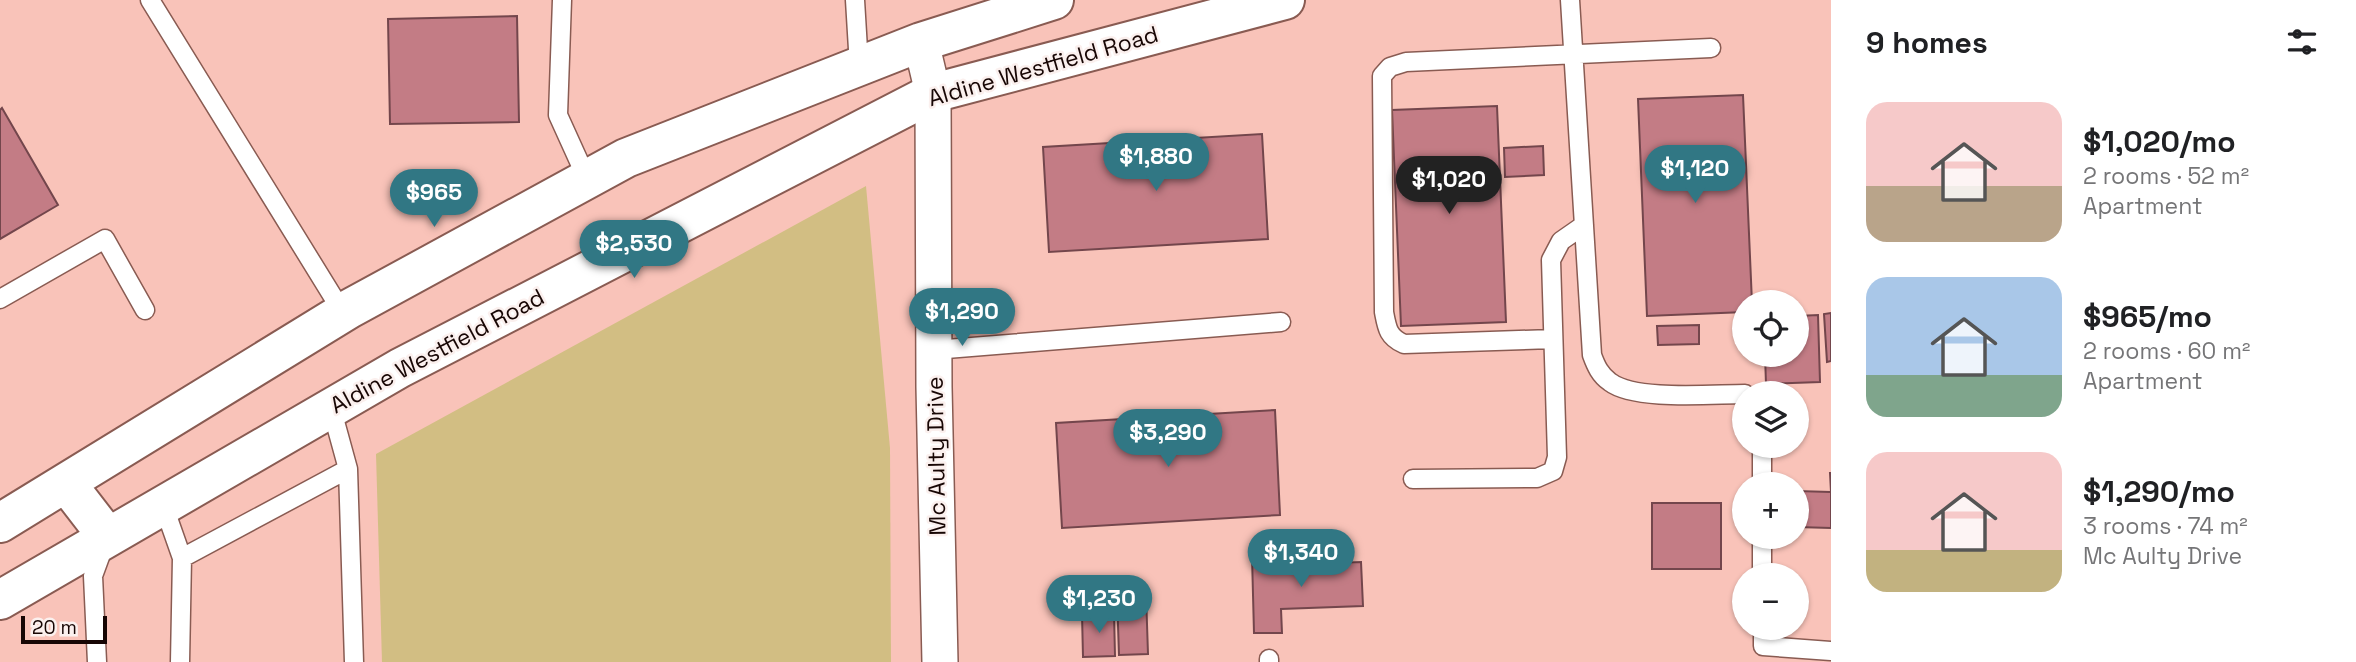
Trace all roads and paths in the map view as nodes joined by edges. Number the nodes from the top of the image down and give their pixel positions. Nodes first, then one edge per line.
1 (150, 0) edge
2 (562, 0) edge
3 (855, 0) edge
4 (1054, 0) edge
5 (1285, 0) edge
6 (1570, 0) edge
7 (921, 42) junction
8 (1711, 48) dead end
9 (1574, 53) junction
10 (859, 66) junction
11 (933, 93) junction
12 (587, 179) junction
13 (1584, 225) junction
14 (0, 299) edge
15 (145, 310) dead end
16 (343, 313) junction
17 (1281, 322) dead end
18 (1552, 339) junction
19 (934, 350) junction
20 (1732, 394) edge
21 (331, 407) junction
22 (348, 469) junction
23 (1413, 479) dead end
24 (66, 483) junction
25 (163, 505) junction
26 (0, 523) edge
27 (107, 536) junction
28 (182, 558) junction
29 (0, 600) edge
30 (1763, 640) edge
31 (1831, 651) edge
32 (97, 662) edge
33 (180, 662) edge
34 (354, 662) edge
35 (940, 662) edge

1 - 16 lane
2 - 12 lane
3 - 10 lane
4 - 7 main road
5 - 11 main road, Aldine Westfield Road
6 - 9 lane
7 - 10 main road
7 - 11 street, Mc Aulty Drive
8 - 9 lane
9 - 13 lane
9 - 18 lane
10 - 12 main road
11 - 19 street, Mc Aulty Drive
11 - 21 main road, Aldine Westfield Road
12 - 16 main road
13 - 18 lane
13 - 20 lane
14 - 15 lane
16 - 24 main road
17 - 19 lane
18 - 23 lane
19 - 35 street, Mc Aulty Drive
21 - 22 lane
21 - 25 main road, Aldine Westfield Road
22 - 28 lane
22 - 34 lane
24 - 26 main road
24 - 27 main road
25 - 27 main road, Aldine Westfield Road
25 - 28 lane
27 - 29 main road, Aldine Westfield Road
27 - 32 lane
28 - 33 lane
30 - 31 lane

